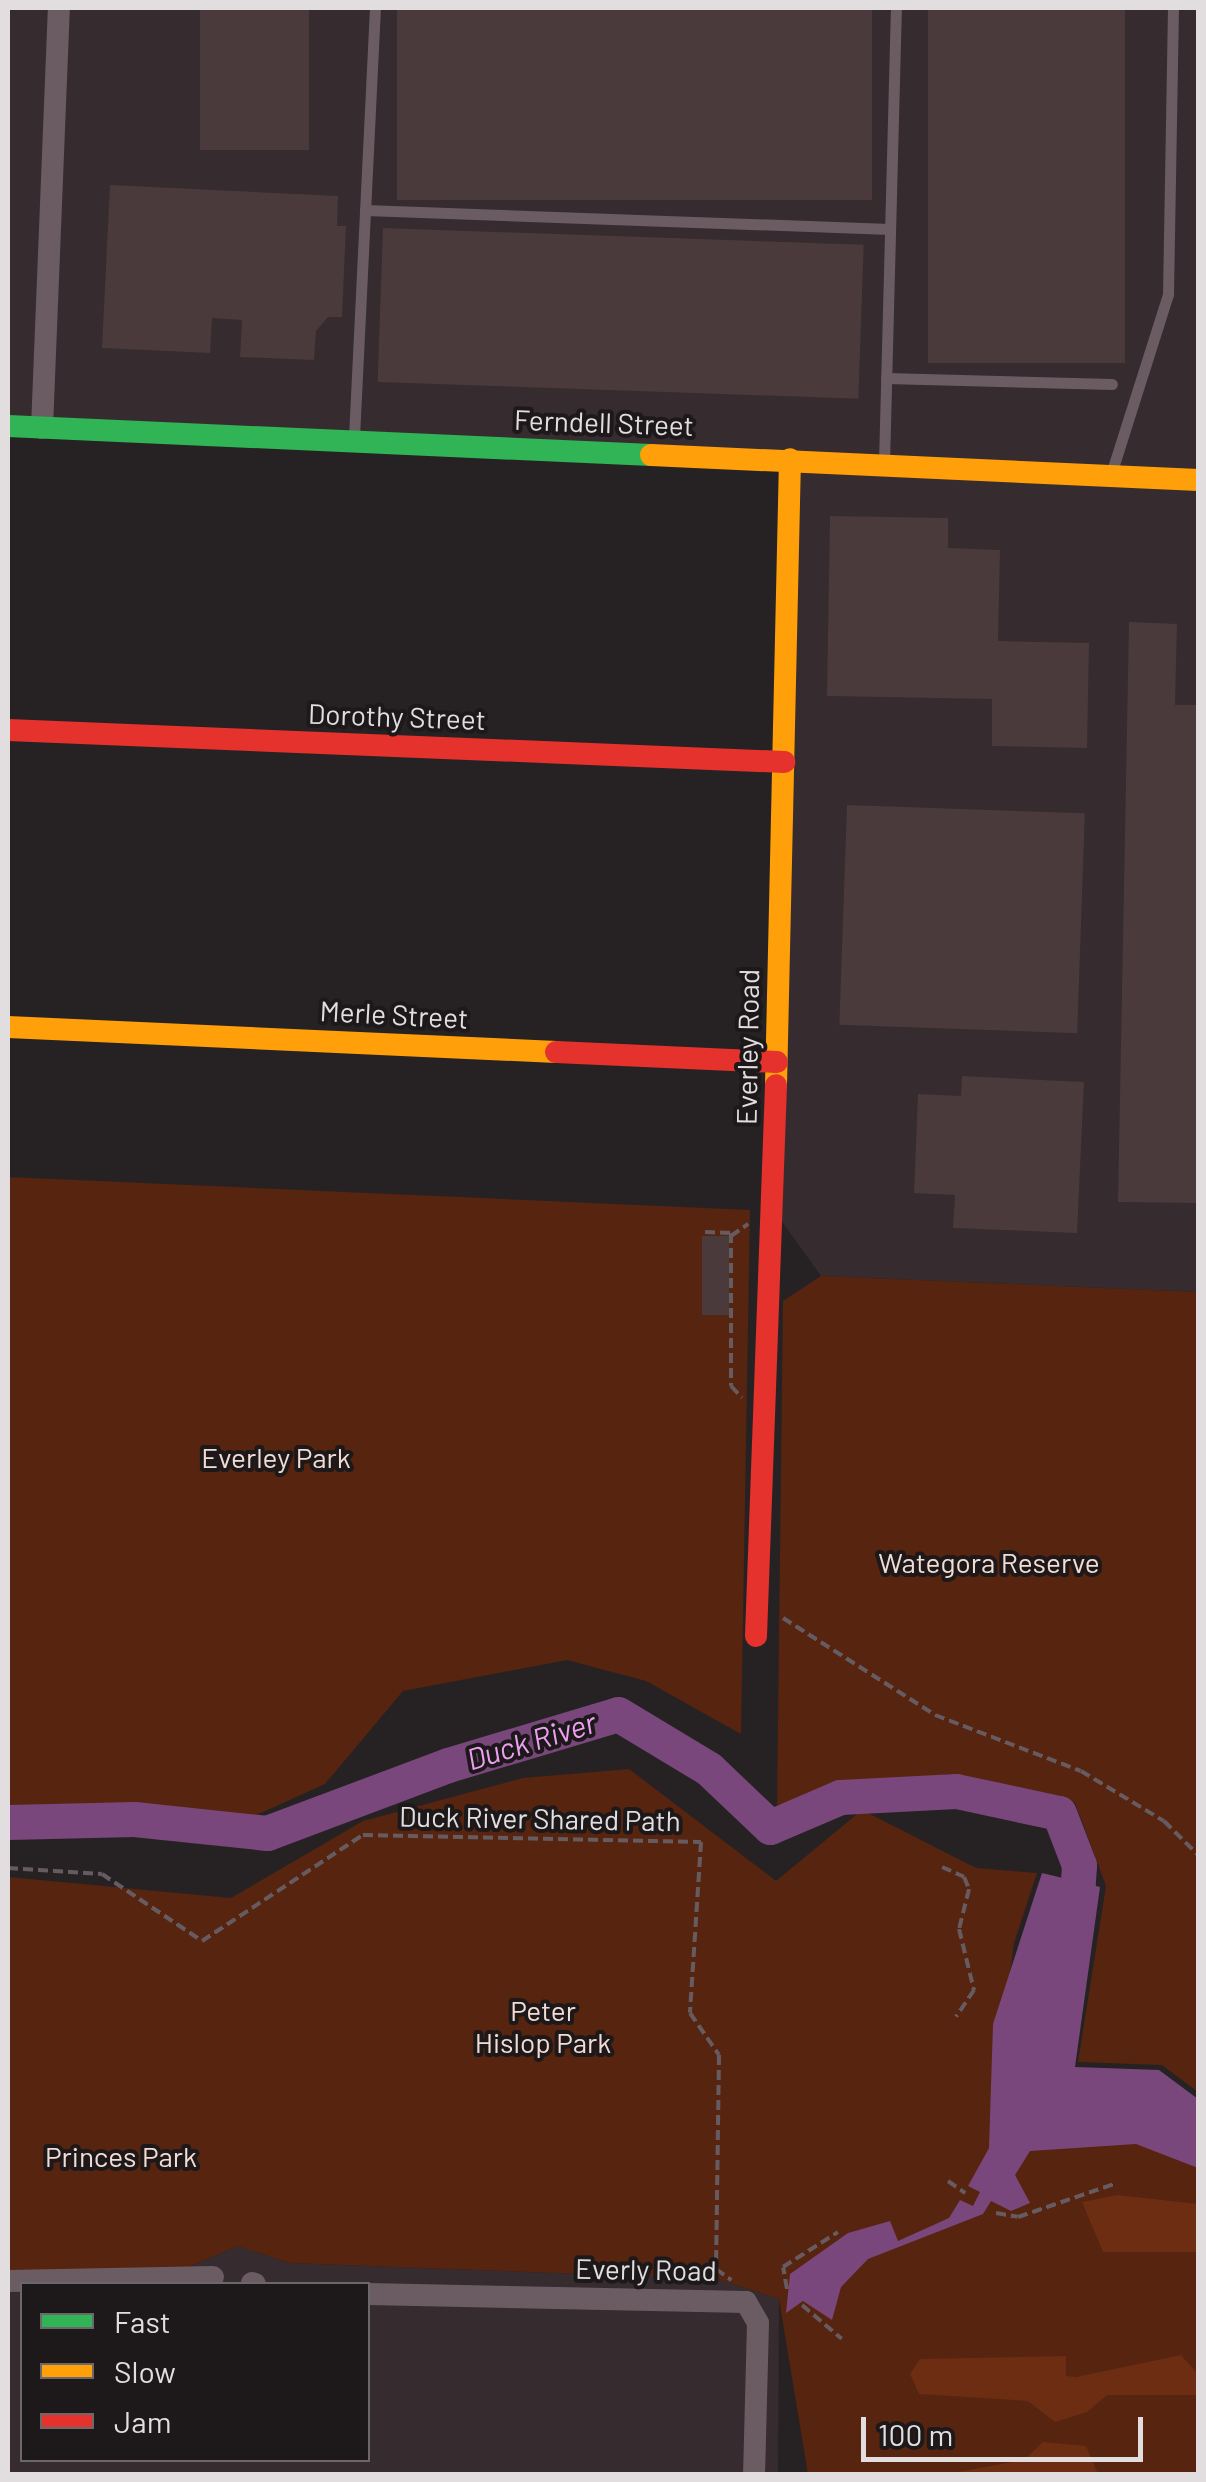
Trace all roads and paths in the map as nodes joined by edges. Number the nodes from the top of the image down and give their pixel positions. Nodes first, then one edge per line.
1 (59, 8) edge
2 (376, 8) edge
3 (896, 8) edge
4 (1172, 8) edge
5 (365, 210) junction
6 (890, 229) junction
7 (886, 378) junction
8 (1112, 384) dead end
9 (8, 426) edge
10 (42, 428) junction
11 (353, 441) junction
12 (790, 460) junction
13 (884, 464) junction
14 (1110, 476) junction
15 (1198, 480) edge
16 (8, 730) edge
17 (784, 762) junction
18 (8, 1027) edge
19 (777, 1062) junction
20 (752, 1222) dead end
21 (704, 1232) dead end
22 (731, 1236) junction
23 (766, 1402) junction
24 (757, 1604) junction
25 (756, 1636) dead end
26 (1198, 1854) edge
27 (942, 1867) dead end
28 (8, 1868) edge
29 (956, 2017) dead end
30 (948, 2181) dead end
31 (1114, 2184) dead end
32 (966, 2193) dead end
33 (996, 2214) dead end
34 (838, 2232) dead end
35 (213, 2276) dead end
36 (8, 2281) edge
37 (788, 2289) dead end
38 (370, 2294) edge
39 (746, 2302) junction
40 (802, 2304) dead end
41 (842, 2339) dead end
42 (754, 2474) edge

1 - 10 street
2 - 5 lane
3 - 6 lane
4 - 14 lane
5 - 6 lane
5 - 11 lane
6 - 7 lane
7 - 8 lane
7 - 13 lane
9 - 10 street, Ferndell Street
10 - 11 street, Ferndell Street
11 - 12 street, Ferndell Street
12 - 13 street, Ferndell Street
12 - 17 street, Everley Road
13 - 14 street, Ferndell Street
14 - 15 street, Ferndell Street
16 - 17 street, Dorothy Street
17 - 19 street, Everley Road
18 - 19 street, Merle Street
19 - 23 street, Everley Road
20 - 22 path
21 - 22 path
22 - 23 path
23 - 24 street, Everley Road
24 - 25 street, Everley Road
24 - 26 path
27 - 29 path
28 - 39 path, Duck River Shared Path
30 - 32 path
31 - 33 path
34 - 37 path
35 - 36 street
38 - 39 street, Everly Road
39 - 42 street, Everly Road
40 - 41 path

